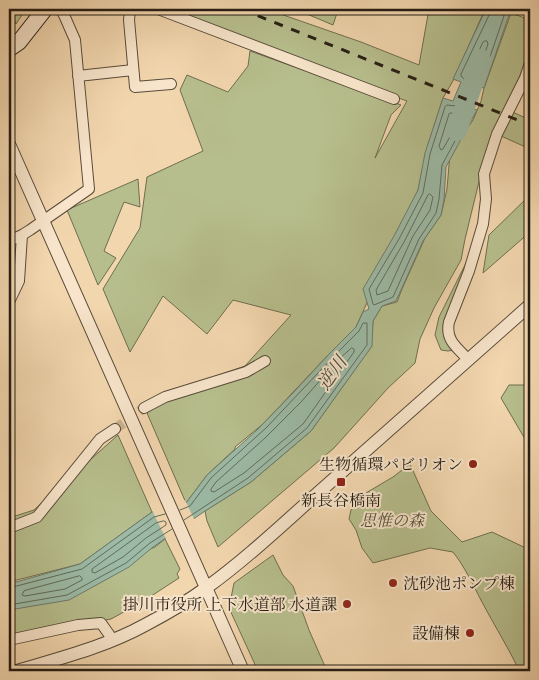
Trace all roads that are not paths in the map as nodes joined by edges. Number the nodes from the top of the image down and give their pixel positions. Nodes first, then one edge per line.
1 (45, 9) edge
2 (60, 9) edge
3 (130, 9) edge
4 (158, 9) edge
5 (9, 50) edge
6 (530, 63) edge
7 (133, 70) junction
8 (78, 76) junction
9 (528, 79) edge
10 (171, 84) dead end
11 (394, 99) dead end
12 (9, 144) edge
13 (43, 222) junction
14 (22, 235) junction
15 (9, 241) edge
16 (9, 302) edge
17 (530, 305) edge
18 (469, 360) junction
19 (265, 361) dead end
20 (144, 408) tunnel mouth
21 (115, 429) tunnel mouth
22 (9, 528) edge
23 (206, 588) junction
24 (9, 640) edge
25 (113, 640) junction
26 (17, 671) edge
27 (243, 671) edge

1 - 5 main road
2 - 8 street
3 - 7 street
4 - 11 street
6 - 9 street
7 - 8 street
7 - 10 street
8 - 13 street
9 - 18 street
12 - 13 street
13 - 14 street
13 - 23 street
14 - 15 street
14 - 16 street
17 - 18 street
18 - 23 street
19 - 20 street
21 - 22 street
23 - 25 street
23 - 27 street
24 - 25 street
25 - 26 street

